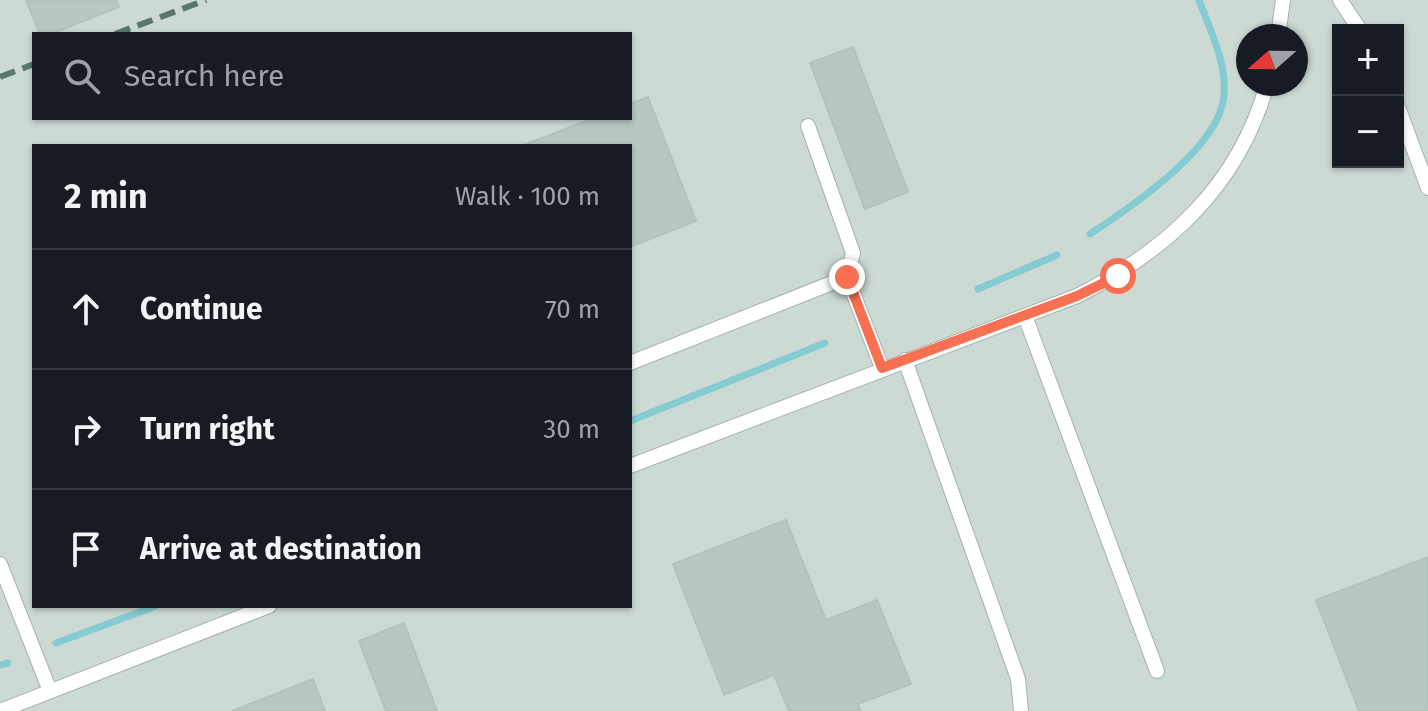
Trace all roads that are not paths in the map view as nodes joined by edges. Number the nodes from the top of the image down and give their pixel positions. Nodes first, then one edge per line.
1 (1283, 0) edge
2 (1340, 0) edge
3 (1280, 24) edge
4 (1356, 24) edge
5 (1262, 96) edge
6 (1404, 123) edge
7 (808, 126) dead end
8 (1428, 188) edge
9 (847, 277) junction
10 (1025, 316) junction
11 (905, 360) junction
12 (632, 362) edge
13 (882, 368) junction
14 (632, 465) edge
15 (0, 564) edge
16 (264, 608) edge
17 (1157, 671) dead end
18 (50, 691) junction
19 (0, 711) edge
20 (1021, 711) edge

1 - 3 lane
2 - 4 lane
5 - 10 lane
6 - 8 lane
7 - 9 lane
9 - 12 lane
9 - 13 lane
10 - 11 lane
10 - 17 lane
11 - 13 lane
11 - 20 lane
13 - 14 lane
15 - 18 lane
16 - 18 lane
18 - 19 lane

